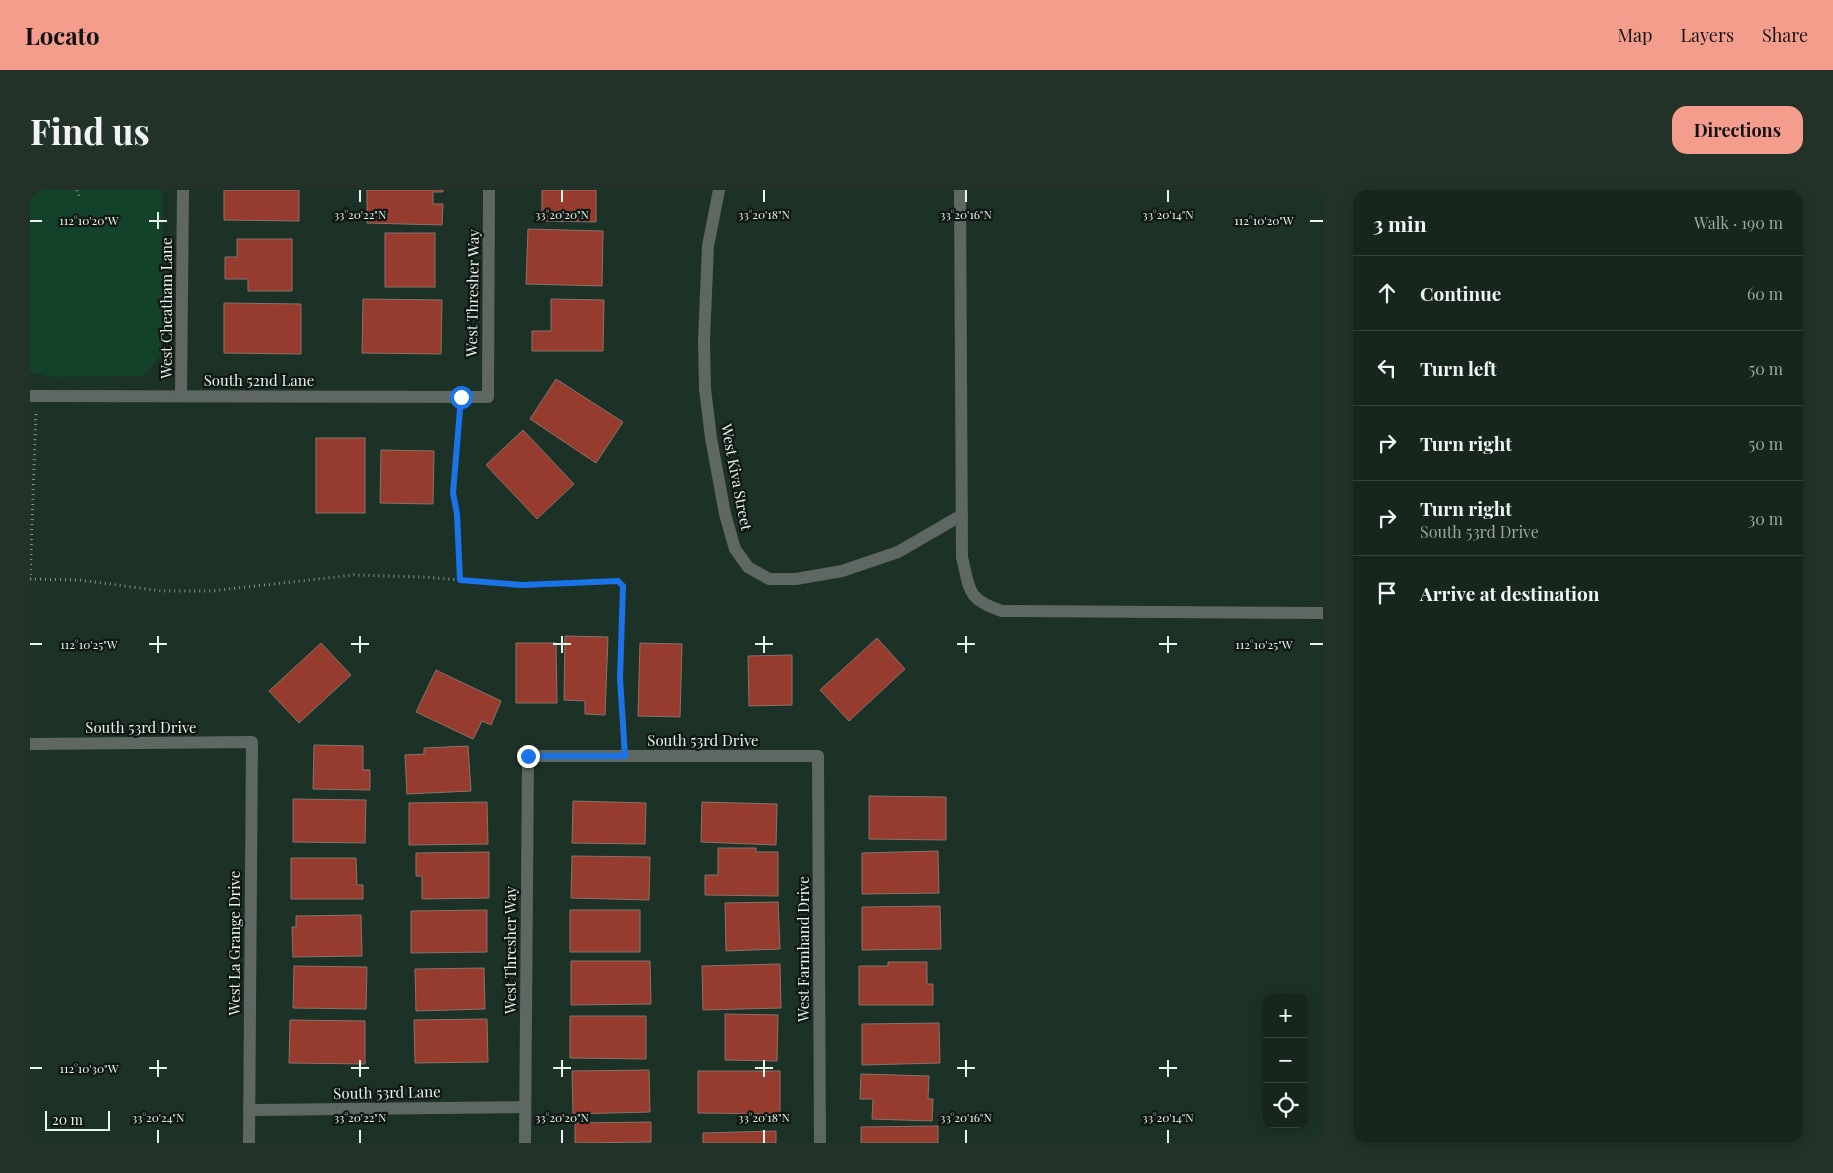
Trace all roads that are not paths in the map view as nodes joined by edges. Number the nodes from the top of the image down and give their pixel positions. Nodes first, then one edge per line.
1 (183, 190) edge
2 (489, 190) edge
3 (719, 190) edge
4 (960, 190) edge
5 (33, 396) edge
6 (181, 396) junction
7 (488, 397) joint
8 (962, 515) junction
9 (1323, 613) edge
10 (252, 742) joint
11 (30, 744) edge
12 (528, 756) joint
13 (818, 756) joint
14 (525, 1107) junction
15 (250, 1110) junction
16 (249, 1143) edge
17 (525, 1143) edge
18 (820, 1143) edge

1 - 6 street, West Cheatham Lane
2 - 7 street, West Thresher Way
3 - 8 street, West Kiva Street
4 - 8 street
5 - 6 street, South 52nd Lane
6 - 7 street, South 52nd Lane
8 - 9 street
10 - 11 street, South 53rd Drive
10 - 15 street, West La Grange Drive
12 - 13 street, South 53rd Drive
12 - 14 street, West Thresher Way
13 - 18 street, West Farmhand Drive
14 - 15 street, South 53rd Lane
14 - 17 street, West Thresher Way
15 - 16 street, West La Grange Drive

